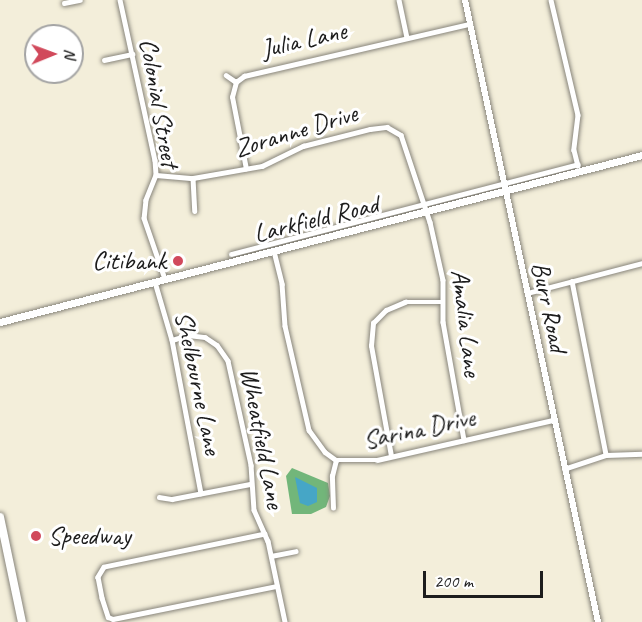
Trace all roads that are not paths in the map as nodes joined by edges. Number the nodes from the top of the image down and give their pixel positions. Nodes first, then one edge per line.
1 (80, 0) edge
2 (120, 0) edge
3 (399, 0) edge
4 (465, 0) edge
5 (551, 0) edge
6 (64, 3) dead end
7 (470, 24) junction
8 (407, 37) junction
9 (132, 54) junction
10 (104, 60) dead end
11 (226, 75) dead end
12 (236, 82) junction
13 (642, 155) edge
14 (579, 168) junction
15 (246, 169) junction
16 (156, 175) junction
17 (193, 178) junction
18 (503, 188) junction
19 (424, 208) junction
20 (195, 211) dead end
21 (274, 251) junction
22 (231, 254) dead end
23 (642, 263) edge
24 (165, 279) junction
25 (572, 281) junction
26 (155, 282) junction
27 (527, 293) junction
28 (442, 302) junction
29 (0, 322) edge
30 (172, 340) junction
31 (553, 420) junction
32 (464, 440) junction
33 (642, 454) edge
34 (606, 455) junction
35 (391, 456) junction
36 (336, 460) junction
37 (564, 469) junction
38 (250, 484) junction
39 (201, 493) junction
40 (159, 497) dead end
41 (333, 508) dead end
42 (0, 518) edge
43 (265, 534) junction
44 (296, 551) dead end
45 (271, 556) junction
46 (277, 586) junction
47 (143, 613) junction
48 (22, 622) edge
49 (144, 622) edge
50 (285, 622) edge
51 (598, 622) edge

1 - 6 street
2 - 9 street, Colonial Street
3 - 8 street
4 - 7 street, Burr Road
5 - 14 street
7 - 8 street, Julia Lane
7 - 18 street, Burr Road
8 - 12 street, Julia Lane
9 - 10 street
9 - 16 street, Colonial Street
11 - 12 street
12 - 15 street, Julia Lane
13 - 14 main road, Larkfield Road
14 - 18 main road, Larkfield Road
15 - 17 street, Zoranne Drive
15 - 19 street, Zoranne Drive
16 - 17 street, Zoranne Drive
16 - 24 street, Colonial Street
17 - 20 street
18 - 19 main road, Larkfield Road
18 - 27 street, Burr Road
19 - 21 main road, Larkfield Road
19 - 22 street, Larkfield Road
19 - 28 street, Amalia Lane
21 - 24 main road, Larkfield Road
21 - 36 street, Sarina Drive
23 - 25 street
24 - 26 main road, Larkfield Road
25 - 27 street
25 - 34 street
26 - 29 main road, Larkfield Road
26 - 30 street, Shelbourne Lane
27 - 31 street, Burr Road
28 - 32 street, Amalia Lane
28 - 35 street
30 - 38 street, Wheatfield Lane
30 - 39 street, Shelbourne Lane
31 - 32 street, Sarina Drive
31 - 37 street, Burr Road
32 - 35 street, Sarina Drive
33 - 34 street
34 - 37 street
35 - 36 street, Sarina Drive
36 - 41 street
37 - 51 street, Burr Road
38 - 39 street
38 - 43 street, Wheatfield Lane
39 - 40 street
42 - 48 main road
43 - 45 street, Wheatfield Lane
43 - 47 street
44 - 45 street
45 - 46 street, Wheatfield Lane
46 - 47 street
46 - 50 street, Wheatfield Lane
47 - 49 street

